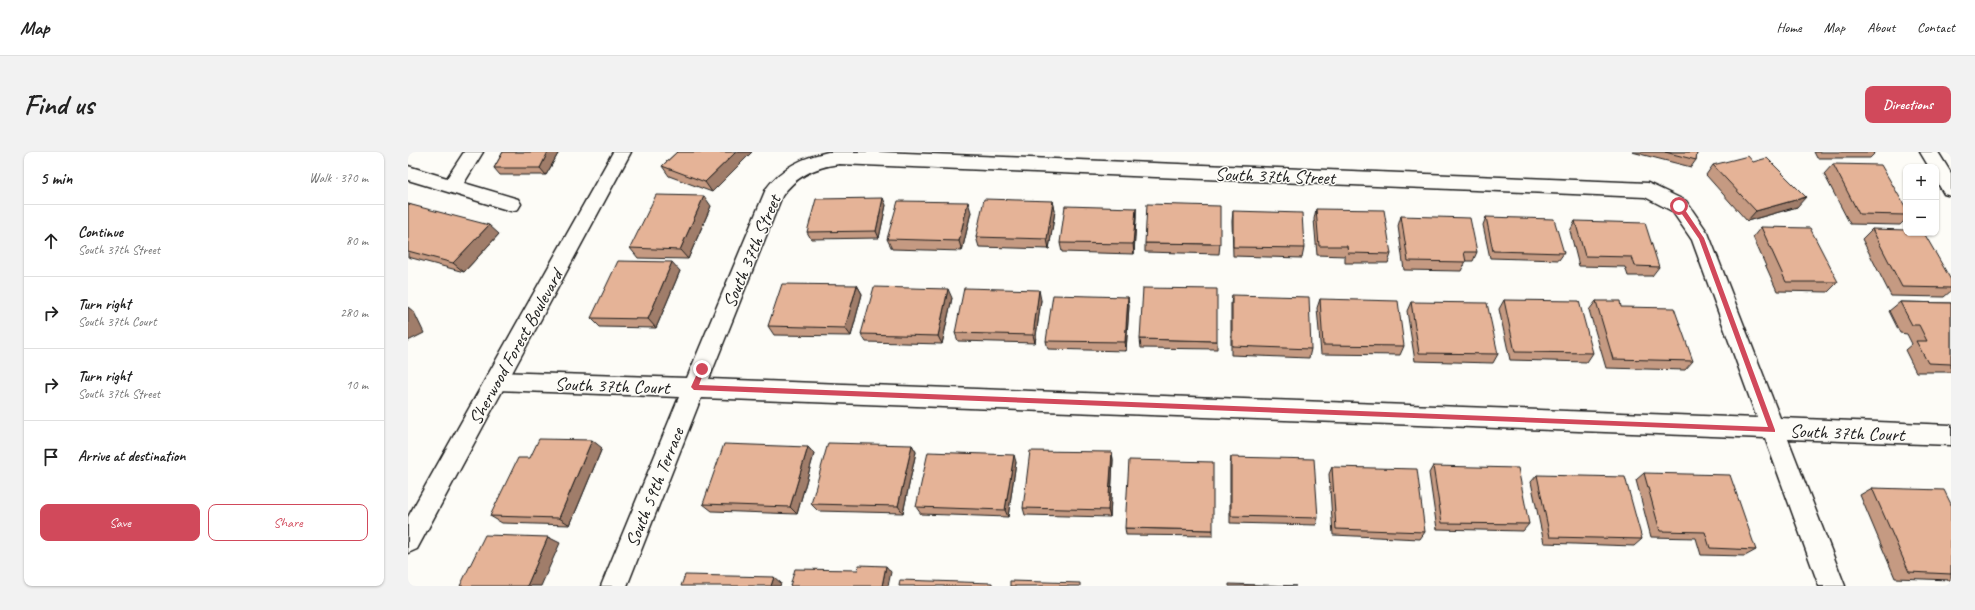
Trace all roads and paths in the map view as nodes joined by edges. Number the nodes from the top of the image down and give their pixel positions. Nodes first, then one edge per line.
1 (474, 152) edge
2 (622, 152) edge
3 (1929, 152) edge
4 (408, 173) edge
5 (452, 186) junction
6 (1951, 189) edge
7 (511, 204) dead end
8 (496, 381) junction
9 (694, 387) junction
10 (1772, 430) junction
11 (1951, 435) edge
12 (408, 541) edge
13 (614, 586) edge
14 (1832, 586) edge

1 - 5 street
2 - 8 street, Sherwood Forest Boulevard
3 - 6 street
4 - 5 street
5 - 7 street
8 - 9 street, South 37th Court
8 - 12 street, Sherwood Forest Boulevard
9 - 10 street, South 37th Court
9 - 10 street, South 37th Street
9 - 13 street, South 59th Terrace
10 - 11 street, South 37th Court
10 - 14 street, South 37th Street

